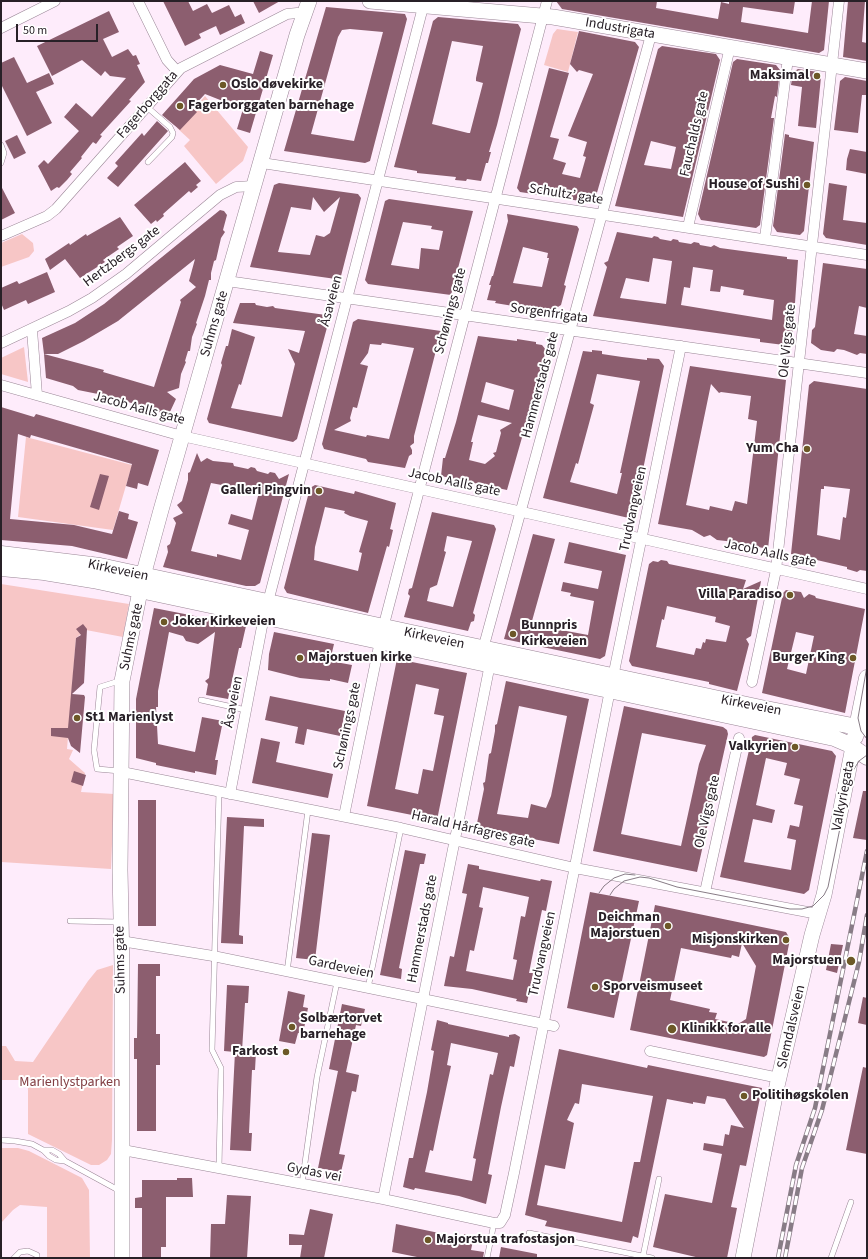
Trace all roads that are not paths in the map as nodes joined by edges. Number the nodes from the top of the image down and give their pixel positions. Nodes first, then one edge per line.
1 (55, 1) edge
2 (138, 1) edge
3 (370, 1) edge
4 (547, 1) edge
5 (839, 1) edge
6 (423, 7) junction
7 (307, 8) edge
8 (543, 16) junction
9 (1, 28) edge
10 (651, 35) junction
11 (730, 47) junction
12 (788, 58) junction
13 (832, 65) junction
14 (867, 71) edge
15 (177, 72) junction
16 (147, 107) junction
17 (1, 145) edge
18 (148, 162) dead end
19 (1, 163) edge
20 (262, 163) junction
21 (379, 182) junction
22 (254, 186) junction
23 (496, 198) junction
24 (602, 214) junction
25 (688, 227) junction
26 (1, 236) edge
27 (765, 238) junction
28 (813, 247) junction
29 (867, 254) edge
30 (227, 281) junction
31 (347, 299) junction
32 (465, 315) junction
33 (32, 330) junction
34 (570, 331) junction
35 (1, 343) edge
36 (681, 346) junction
37 (800, 363) junction
38 (867, 373) edge
39 (1, 385) edge
40 (37, 395) junction
41 (182, 436) junction
42 (303, 463) junction
43 (419, 490) junction
44 (521, 512) junction
45 (642, 540) junction
46 (1, 554) edge
47 (1, 568) edge
48 (776, 570) junction
49 (142, 583) junction
50 (867, 589) edge
51 (266, 609) junction
52 (382, 634) junction
53 (483, 649) junction
54 (490, 664) junction
55 (867, 678) edge
56 (122, 681) junction
57 (752, 682) dead end
58 (612, 683) junction
59 (201, 700) dead end
60 (246, 710) junction
61 (862, 728) edge
62 (739, 738) dead end
63 (860, 747) edge
64 (867, 757) edge
65 (122, 772) junction
66 (219, 791) junction
67 (230, 794) junction
68 (308, 810) junction
69 (344, 816) junction
70 (401, 828) junction
71 (454, 840) junction
72 (575, 868) junction
73 (705, 892) junction
74 (818, 914) junction
75 (70, 921) dead end
76 (121, 922) junction
77 (122, 941) junction
78 (213, 956) junction
79 (287, 972) junction
80 (337, 982) junction
81 (368, 988) junction
82 (423, 1000) junction
83 (543, 1024) junction
84 (554, 1026) dead end
85 (650, 1051) dead end
86 (779, 1078) junction
87 (1, 1140) edge
88 (123, 1150) junction
89 (219, 1169) junction
90 (658, 1179) dead end
91 (302, 1185) junction
92 (122, 1192) junction
93 (383, 1199) junction
94 (851, 1202) dead end
95 (497, 1223) junction
96 (529, 1233) dead end
97 (644, 1256) junction
98 (14, 1258) edge
99 (37, 1258) edge
100 (122, 1258) edge
101 (487, 1258) edge
102 (652, 1258) edge
103 (743, 1258) edge
104 (831, 1258) edge

1 - 9 street
2 - 15 street
3 - 6 street, Industrigata
4 - 8 street, Schønings gate
5 - 13 street, Ole Vigs gate
6 - 8 street, Industrigata
6 - 21 street, Åsaveien
7 - 15 street, Fagerborggata
7 - 20 street, Suhms gate
8 - 10 street, Industrigata
8 - 23 street, Schønings gate
10 - 11 street, Industrigata
10 - 24 street, Hammerstads gate
11 - 12 street, Industrigata
11 - 25 street, Fauchalds gate
12 - 13 street, Industrigata
12 - 27 street
13 - 14 street, Industrigata
13 - 28 street, Ole Vigs gate
15 - 16 street, Fagerborggata
16 - 18 lane
16 - 26 street, Fagerborggata
17 - 19 lane
20 - 21 street, Schultz’ gate
20 - 22 street, Suhms gate
21 - 23 street, Schultz’ gate
21 - 31 street, Åsaveien
22 - 30 street, Suhms gate
22 - 33 street, Hertzbergs gate
23 - 24 street, Schultz’ gate
23 - 32 street, Schønings gate
24 - 25 street, Schultz’ gate
24 - 34 street, Hammerstads gate
25 - 27 street, Schultz’ gate
27 - 28 street, Schultz’ gate
28 - 29 street, Schultz’ gate
28 - 37 street, Ole Vigs gate
30 - 31 street, Sorgenfrigata
30 - 41 street, Suhms gate
31 - 32 street, Sorgenfrigata
31 - 42 street, Åsaveien
32 - 34 street, Sorgenfrigata
32 - 43 street, Schønings gate
33 - 35 street, Hertzbergs gate
33 - 40 street
34 - 36 street, Sorgenfrigata
34 - 44 street, Hammerstads gate
36 - 37 street, Sorgenfrigata
36 - 45 street, Trudvangveien
37 - 38 street, Sorgenfrigata
37 - 48 street, Ole Vigs gate
39 - 40 street, Jacob Aalls gate
40 - 41 street, Jacob Aalls gate
41 - 42 street, Jacob Aalls gate
41 - 49 street, Suhms gate
42 - 43 street, Jacob Aalls gate
42 - 51 street, Åsaveien
43 - 44 street, Jacob Aalls gate
43 - 52 street, Schønings gate
44 - 45 street, Jacob Aalls gate
44 - 53 street, Hammerstads gate
45 - 48 street, Jacob Aalls gate
45 - 58 street, Trudvangveien
46 - 49 main road, Kirkeveien
47 - 49 main road, Kirkeveien
48 - 50 street, Jacob Aalls gate
48 - 57 street, Ole Vigs gate
49 - 51 main road, Kirkeveien
49 - 56 street, Suhms gate
51 - 52 main road, Kirkeveien
51 - 60 street, Åsaveien
52 - 53 main road, Kirkeveien
52 - 54 main road, Kirkeveien
52 - 69 street, Schønings gate
53 - 58 main road, Kirkeveien
54 - 58 main road, Kirkeveien
54 - 71 street, Hammerstads gate
55 - 61 main road, Valkyriegata
56 - 65 street, Suhms gate
56 - 65 lane
58 - 61 main road, Kirkeveien
58 - 63 main road, Kirkeveien
58 - 72 street, Trudvangveien
59 - 60 lane
60 - 67 street, Åsaveien
61 - 63 main road, Valkyriegata
62 - 73 street, Ole Vigs gate
63 - 64 main road, Kirkeveien
63 - 74 street, Valkyriegata
65 - 66 street, Harald Hårfagres gate
65 - 76 street, Suhms gate
66 - 67 street, Harald Hårfagres gate
66 - 78 lane
67 - 68 street, Harald Hårfagres gate
68 - 69 street, Harald Hårfagres gate
68 - 79 lane
69 - 70 street, Harald Hårfagres gate
70 - 71 street, Harald Hårfagres gate
70 - 81 lane
71 - 72 street, Harald Hårfagres gate
71 - 82 street, Hammerstads gate
72 - 73 street, Harald Hårfagres gate
72 - 83 street, Trudvangveien
73 - 74 street, Harald Hårfagres gate
74 - 86 street, Slemdalsveien
75 - 76 lane
76 - 77 street, Suhms gate
77 - 78 street, Gardeveien
77 - 88 street, Suhms gate
78 - 79 street, Gardeveien
78 - 89 lane
79 - 80 street, Gardeveien
80 - 81 street, Gardeveien
80 - 91 lane
81 - 82 street, Gardeveien
82 - 83 street, Gardeveien
82 - 93 street, Hammerstads gate
83 - 84 street, Gardeveien
83 - 95 street, Trudvangveien
85 - 86 street
86 - 103 street, Slemdalsveien
87 - 92 lane
88 - 89 street, Gydas vei
88 - 92 street, Suhms gate
89 - 91 street, Gydas vei
90 - 97 lane
91 - 93 street, Gydas vei
92 - 100 street, Suhms gate
93 - 95 street, Gydas vei
94 - 104 lane
95 - 101 lane
96 - 97 lane
97 - 102 lane
98 - 99 lane

